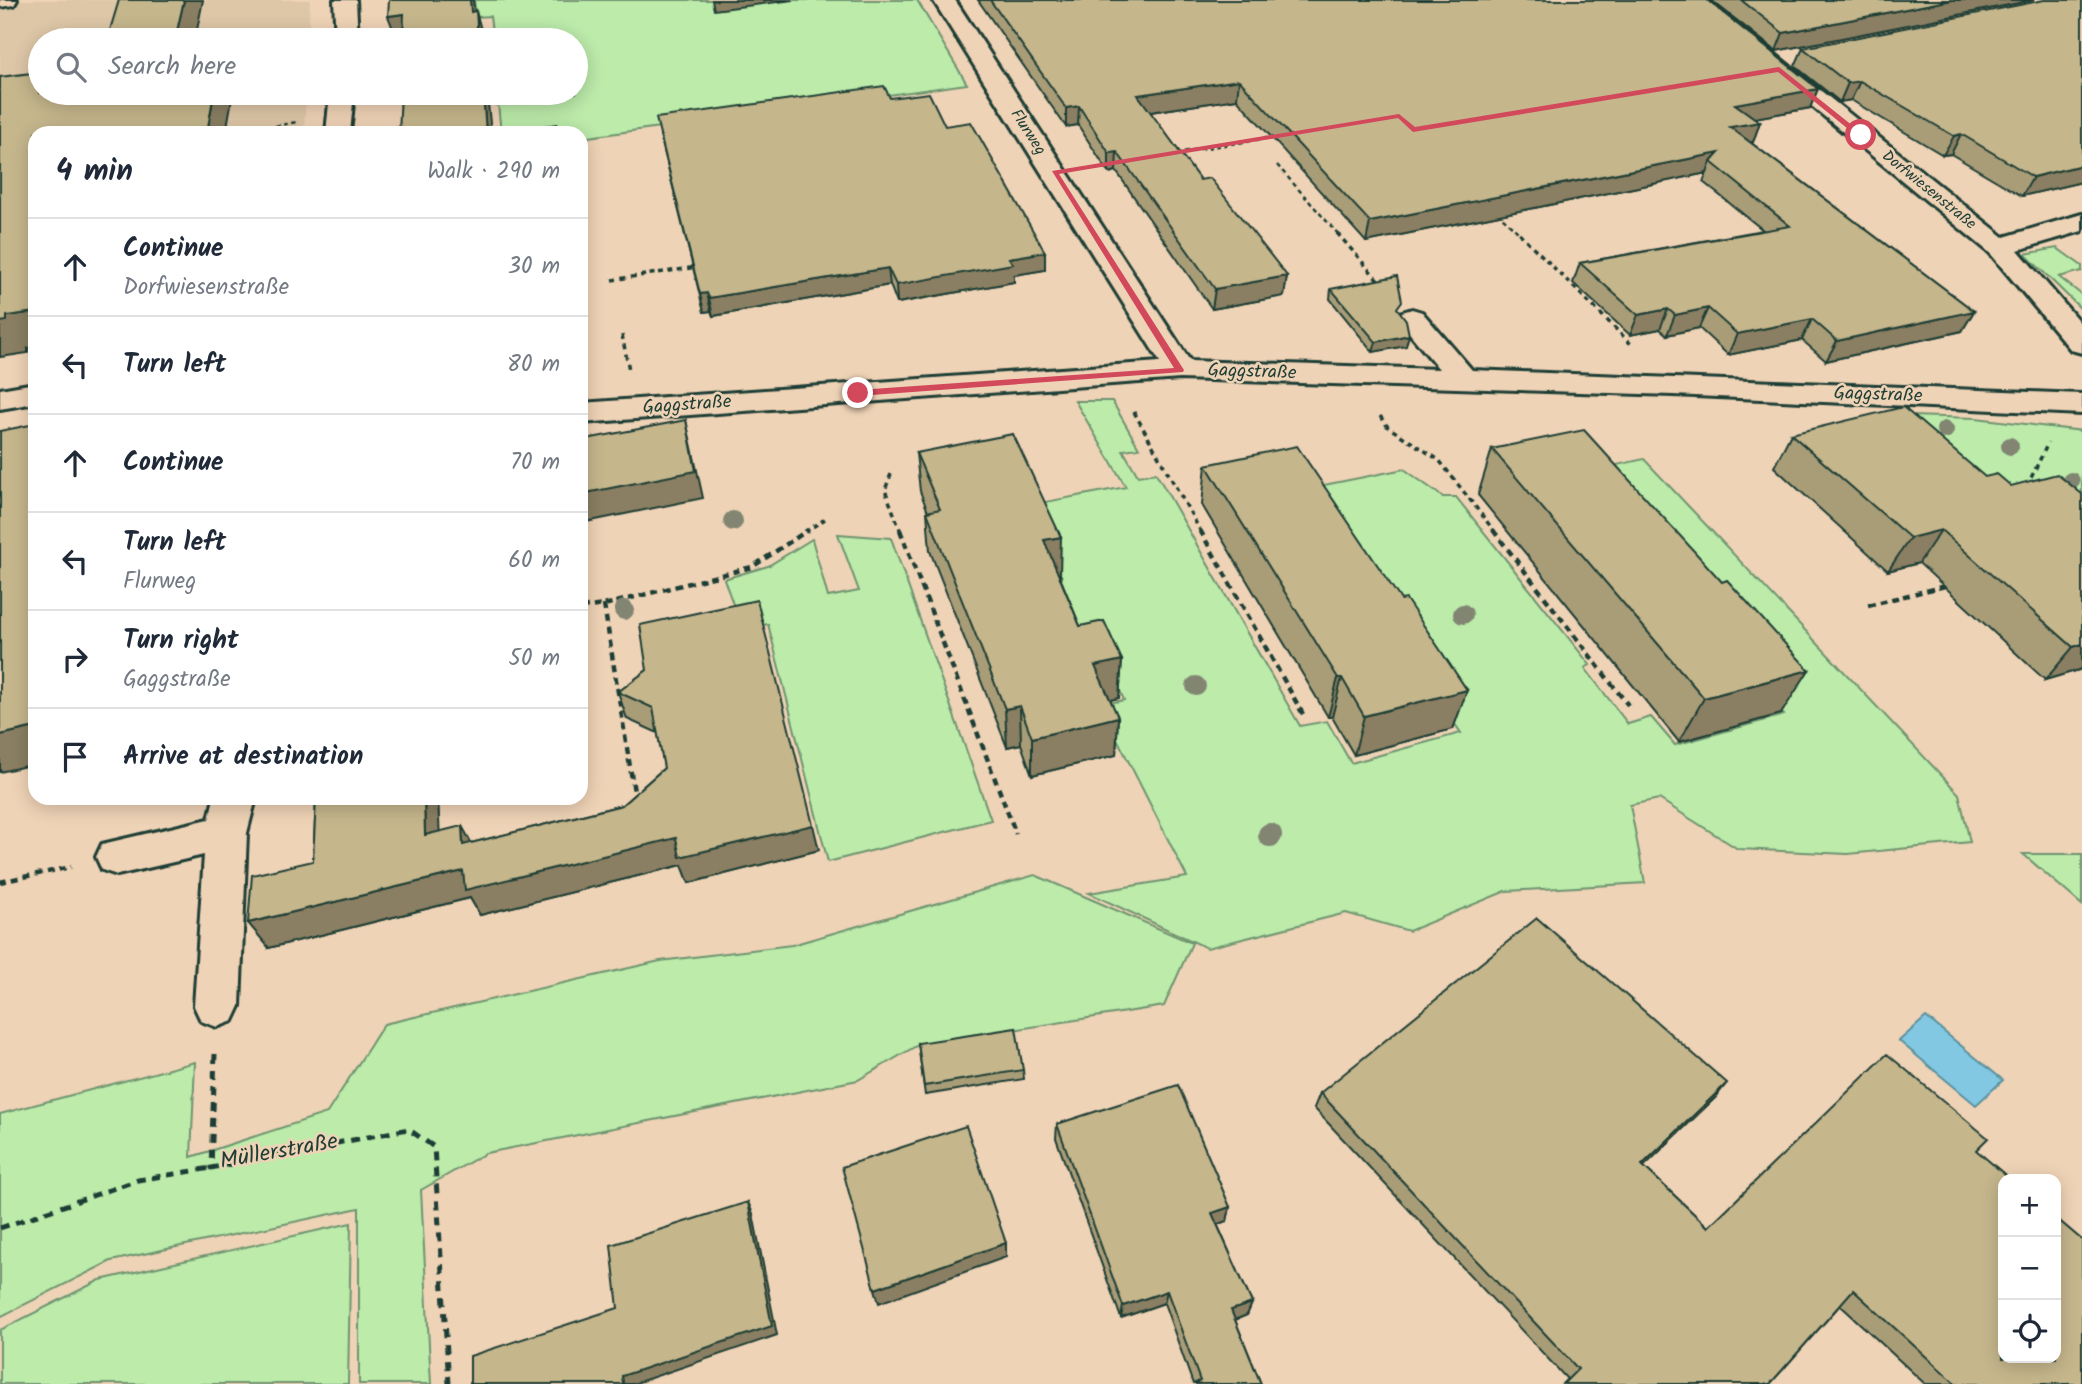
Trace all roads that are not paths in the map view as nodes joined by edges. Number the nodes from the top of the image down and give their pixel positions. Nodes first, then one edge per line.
1 (6, 0) edge
2 (345, 0) edge
3 (944, 0) edge
4 (1694, 0) edge
5 (0, 1) edge
6 (346, 28) edge
7 (1797, 57) edge
8 (1770, 62) junction
9 (2082, 222) edge
10 (2000, 247) junction
11 (1412, 318) road end
12 (2082, 344) edge
13 (1180, 370) junction
14 (1463, 379) junction
15 (28, 394) edge
16 (0, 399) edge
17 (2082, 404) edge
18 (588, 412) edge
19 (231, 816) edge
20 (117, 857) road end
21 (217, 1006) road end

1 - 5 street
2 - 6 street
3 - 13 street, Flurweg
4 - 8 street, Dorfwiesenstraße
7 - 8 street
8 - 10 street, Dorfwiesenstraße
9 - 10 street
10 - 12 street, Dorfwiesenstraße
11 - 14 street
13 - 14 street, Gaggstraße
13 - 18 street, Gaggstraße
14 - 17 street, Gaggstraße
15 - 16 street
19 - 20 street
19 - 21 street

